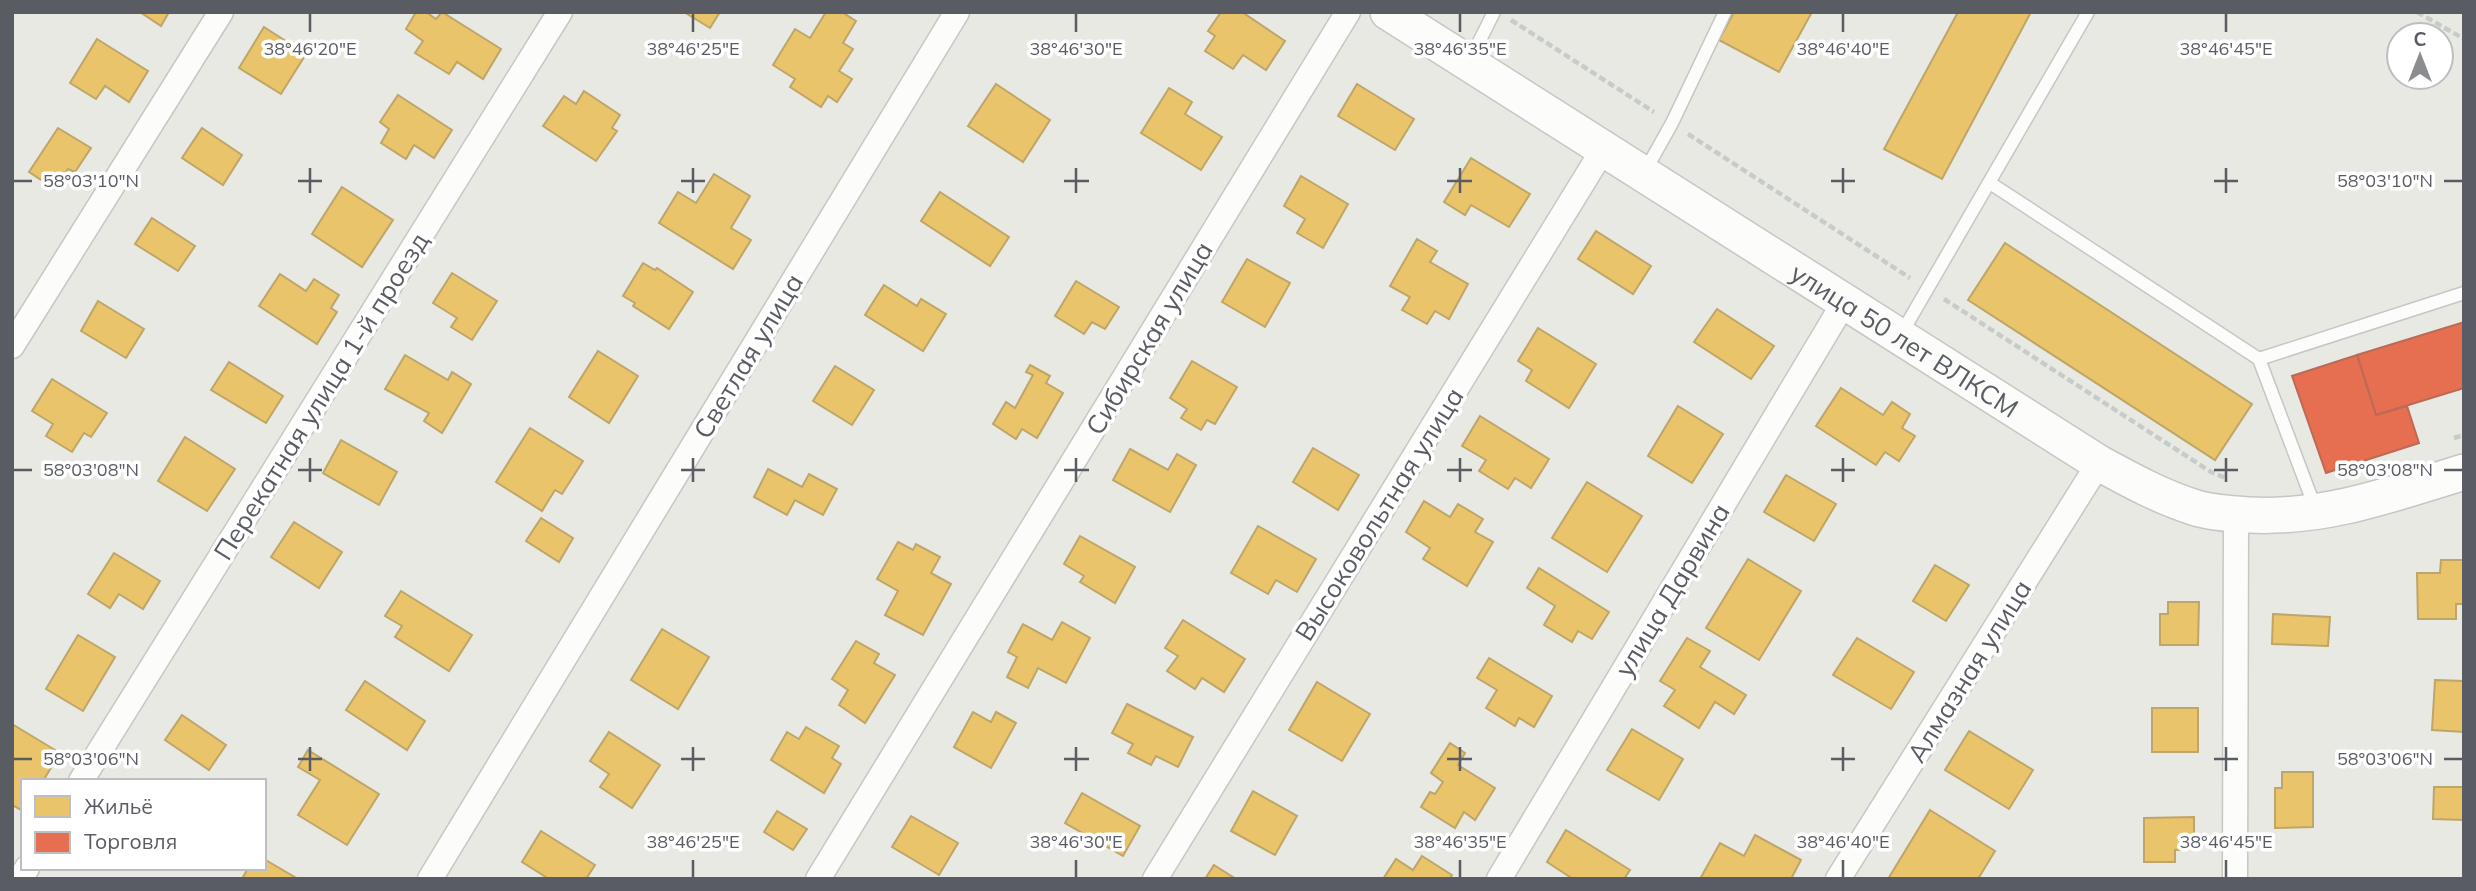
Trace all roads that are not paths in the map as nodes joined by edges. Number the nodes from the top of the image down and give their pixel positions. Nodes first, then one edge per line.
1 (221, 12) edge
2 (560, 12) edge
3 (957, 12) edge
4 (1348, 12) edge
5 (1388, 12) edge
6 (1494, 12) edge
7 (1725, 12) edge
8 (2088, 12) edge
9 (1468, 63) junction
10 (1604, 148) junction
11 (1644, 173) junction
12 (1990, 183) junction
13 (2464, 293) edge
14 (1845, 301) junction
15 (1899, 336) junction
16 (12, 346) edge
17 (2259, 359) junction
18 (2099, 463) junction
19 (2464, 472) edge
20 (2317, 513) junction
21 (2236, 514) junction
22 (82, 779) edge
23 (430, 879) edge
24 (818, 879) edge
25 (1155, 879) edge
26 (1499, 879) edge
27 (1839, 879) edge
28 (2235, 879) edge

1 - 16 street
2 - 22 street, Перекатная улица 1-й проезд
3 - 23 street, Светлая улица
4 - 24 street, Сибирская улица
5 - 9 main road, улица 50 лет ВЛКСМ
6 - 9 lane
7 - 11 lane
8 - 12 lane
9 - 10 main road, улица 50 лет ВЛКСМ
10 - 11 main road, улица 50 лет ВЛКСМ
10 - 25 street, Высоковольтная улица
11 - 14 main road, улица 50 лет ВЛКСМ
12 - 15 lane
12 - 17 lane
13 - 17 lane
14 - 15 main road, улица 50 лет ВЛКСМ
14 - 26 street, улица Дарвина
15 - 18 main road, улица 50 лет ВЛКСМ
17 - 20 lane
18 - 21 main road, улица 50 лет ВЛКСМ
18 - 27 street, Алмазная улица
19 - 20 main road, улица 50 лет ВЛКСМ
20 - 21 main road, улица 50 лет ВЛКСМ
21 - 28 street

